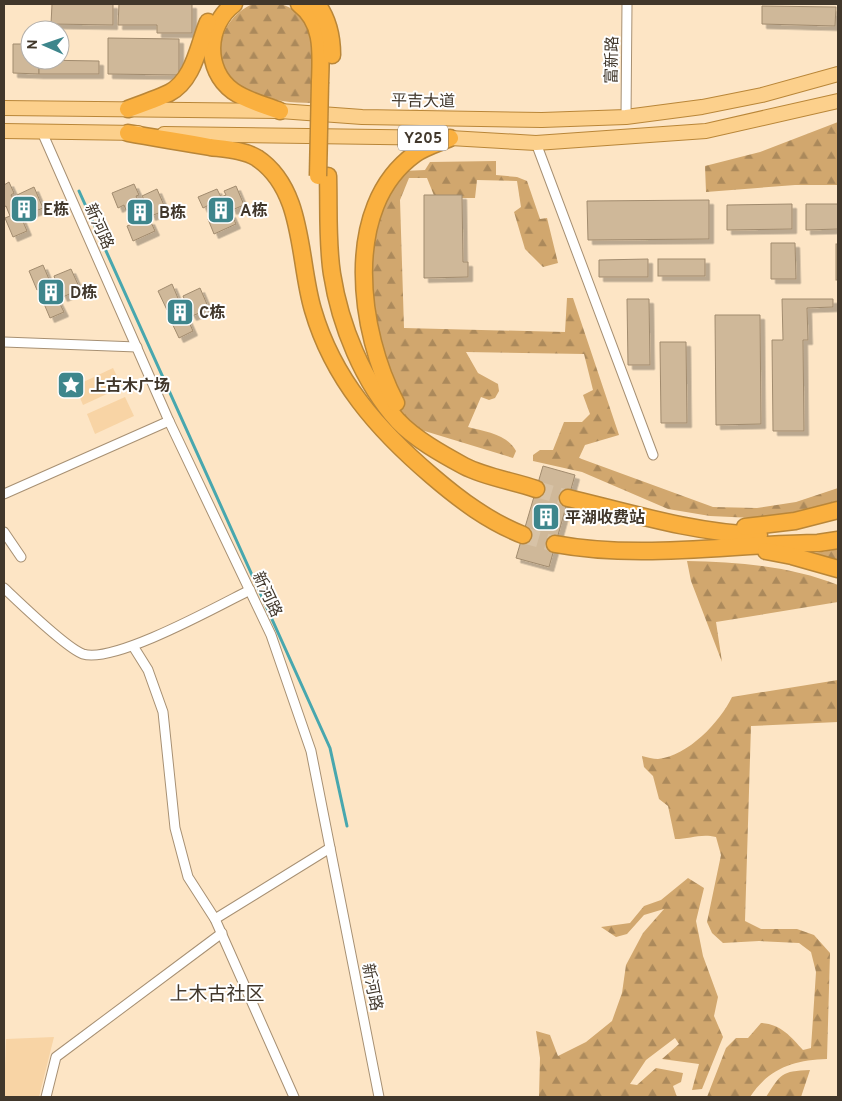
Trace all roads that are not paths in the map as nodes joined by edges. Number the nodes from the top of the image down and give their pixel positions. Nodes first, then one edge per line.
1 (219, 4) edge
2 (234, 4) edge
3 (299, 4) edge
4 (317, 4) edge
5 (627, 4) edge
6 (838, 74) edge
7 (326, 82) junction
8 (838, 101) edge
9 (4, 108) edge
10 (128, 109) junction
11 (280, 111) junction
12 (626, 117) junction
13 (4, 132) edge
14 (42, 132) junction
15 (128, 133) junction
16 (450, 138) junction
17 (536, 143) junction
18 (323, 176) junction
19 (4, 342) edge
20 (137, 347) junction
21 (169, 421) junction
22 (653, 455) dead end
23 (465, 466) junction
24 (536, 489) tunnel mouth
25 (4, 494) edge
26 (456, 496) junction
27 (568, 498) tunnel mouth
28 (838, 510) edge
29 (663, 521) junction
30 (838, 531) edge
31 (4, 532) edge
32 (523, 535) tunnel mouth
33 (838, 540) edge
34 (555, 544) tunnel mouth
35 (664, 550) junction
36 (21, 557) dead end
37 (838, 569) edge
38 (4, 588) edge
39 (250, 590) junction
40 (132, 646) junction
41 (330, 848) junction
42 (215, 919) junction
43 (222, 933) junction
44 (46, 1097) edge
45 (294, 1097) edge
46 (379, 1097) edge

1 - 10 highway
2 - 11 highway
3 - 7 highway
4 - 7 highway
5 - 12 street, 富新路
6 - 12 main road, 平吉大道 / Y205
7 - 18 highway
8 - 17 main road, Y205
9 - 10 main road, 平吉大道 / Y205
10 - 11 main road, 平吉大道 / Y205
11 - 12 main road, 平吉大道 / Y205
13 - 14 main road, Y205
14 - 15 main road, Y205
14 - 20 street, 新河路
15 - 16 main road, Y205
15 - 26 highway
16 - 17 main road, Y205
16 - 23 highway
17 - 22 street
18 - 23 highway
18 - 26 highway
19 - 20 street
20 - 21 street, 新河路
21 - 25 street
21 - 39 street, 新河路
23 - 24 highway
26 - 32 highway
27 - 29 highway
28 - 29 highway
29 - 30 highway
31 - 36 street
33 - 35 highway
34 - 35 highway
35 - 37 highway
38 - 40 street
39 - 40 street
39 - 41 street, 新河路
40 - 42 street
41 - 42 street
41 - 46 street, 新河路
42 - 43 street
43 - 44 street
43 - 45 street

